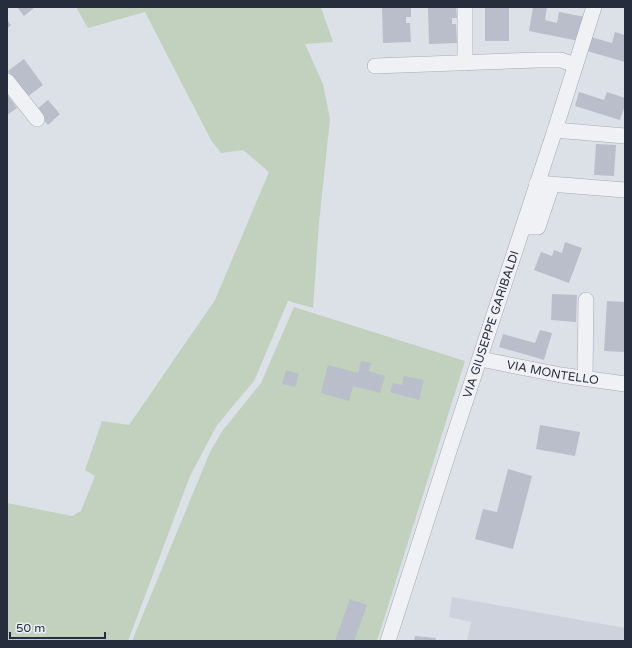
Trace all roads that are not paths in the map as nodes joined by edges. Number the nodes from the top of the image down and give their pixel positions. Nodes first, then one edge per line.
1 (465, 7) edge
2 (594, 7) edge
3 (465, 63) junction
4 (374, 66) dead end
5 (575, 66) junction
6 (7, 81) edge
7 (37, 119) dead end
8 (556, 130) junction
9 (625, 136) edge
10 (537, 183) junction
11 (625, 190) edge
12 (586, 300) dead end
13 (480, 359) junction
14 (585, 378) junction
15 (625, 384) edge
16 (388, 641) edge

1 - 3 street
2 - 5 street, VIA GIUSEPPE GARIBALDI
3 - 4 street
3 - 5 street
5 - 8 street, VIA GIUSEPPE GARIBALDI
6 - 7 street
8 - 9 street
8 - 10 street, VIA GIUSEPPE GARIBALDI
10 - 11 street
10 - 13 street, VIA GIUSEPPE GARIBALDI
12 - 14 street
13 - 14 street, VIA MONTELLO
13 - 16 street, VIA GIUSEPPE GARIBALDI
14 - 15 street, VIA MONTELLO

